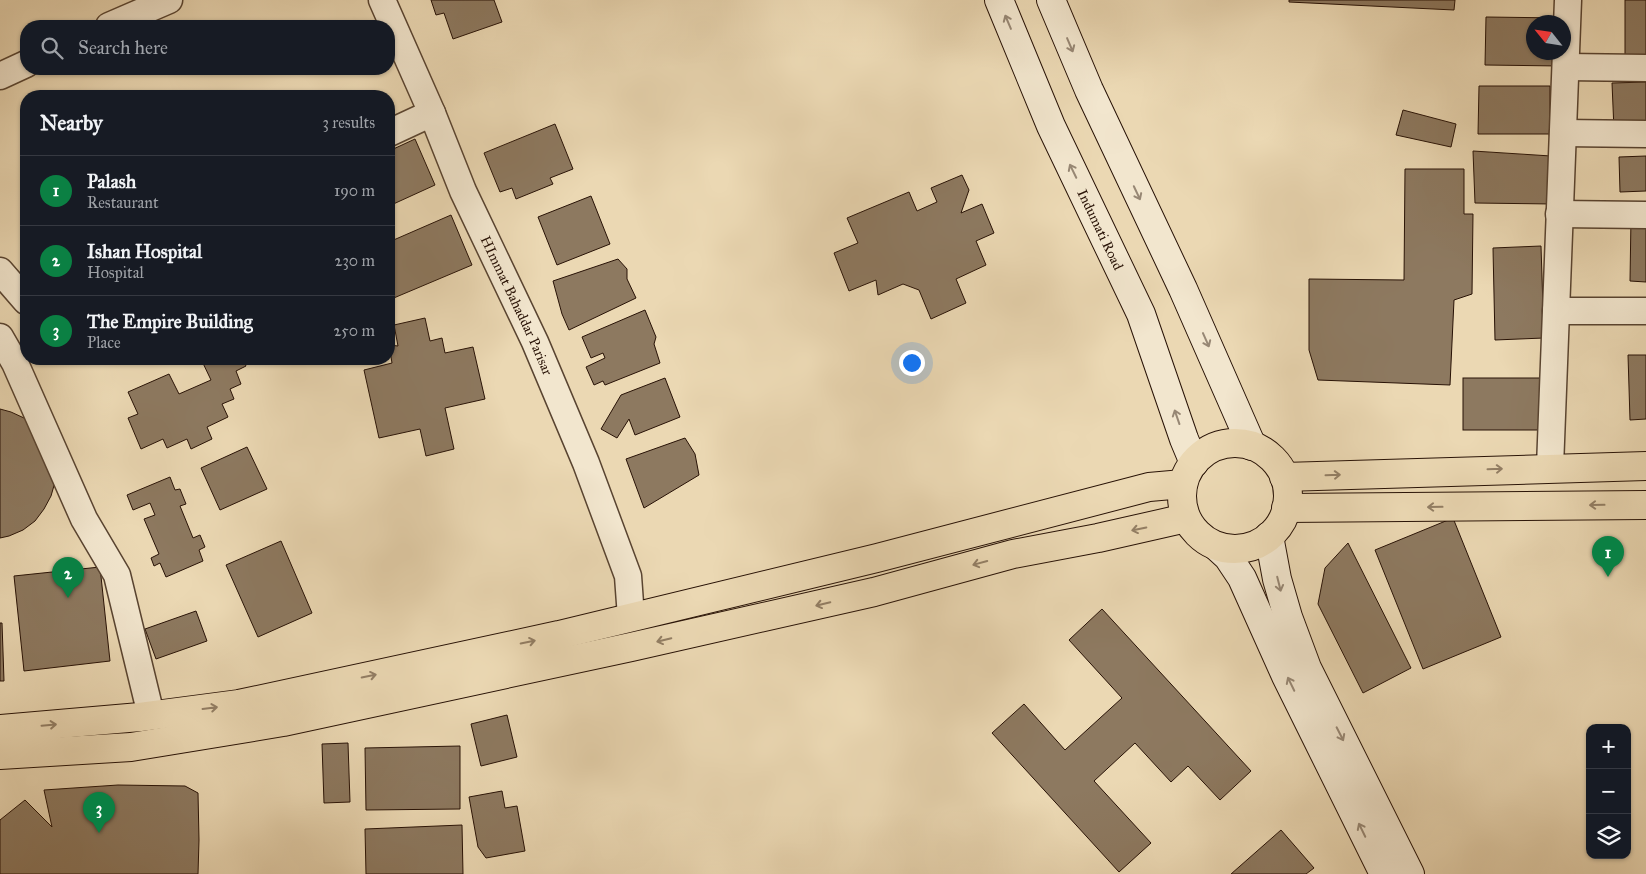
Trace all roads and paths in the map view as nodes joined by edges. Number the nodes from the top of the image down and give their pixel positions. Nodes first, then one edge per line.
1 (169, 0) edge
2 (382, 0) edge
3 (999, 0) edge
4 (1051, 0) edge
5 (1568, 0) edge
6 (124, 20) edge
7 (391, 20) edge
8 (395, 29) edge
9 (20, 67) edge
10 (1566, 67) junction
11 (1646, 68) edge
12 (0, 76) edge
13 (432, 113) junction
14 (395, 130) edge
15 (1563, 133) junction
16 (1646, 134) edge
17 (1559, 214) junction
18 (1646, 215) edge
19 (0, 271) edge
20 (20, 294) edge
21 (1556, 311) junction
22 (1646, 312) edge
23 (0, 337) edge
24 (1252, 446) junction
25 (1646, 466) edge
26 (1550, 467) junction
27 (1189, 473) junction
28 (1284, 477) junction
29 (1646, 505) edge
30 (1286, 508) junction
31 (1186, 518) junction
32 (1269, 536) junction
33 (1216, 546) junction
34 (631, 617) junction
35 (151, 715) junction
36 (0, 730) edge
37 (0, 755) edge
38 (1384, 874) edge
39 (1410, 874) edge

1 - 6 street
2 - 7 street, HImmat Bahaddar Parisar
27 -> 3 main road, Indumati Road
4 -> 24 main road
5 - 10 street
8 - 13 street, HImmat Bahaddar Parisar
9 - 12 street
10 - 11 street
10 - 15 street
13 - 14 street
13 - 34 street, HImmat Bahaddar Parisar
15 - 16 street
15 - 17 street
17 - 18 street
17 - 21 street
19 - 20 street
21 - 22 street
21 - 26 street
23 - 35 street
24 - 27 main road
24 - 28 main road
25 - 26 main road
28 -> 26 main road
27 - 31 main road
27 - 34 main road
28 - 30 main road
29 -> 30 main road
30 - 32 main road
31 - 33 main road
31 -> 37 main road
32 - 33 main road
32 -> 39 main road
38 -> 33 main road
35 -> 34 main road
36 -> 35 main road

